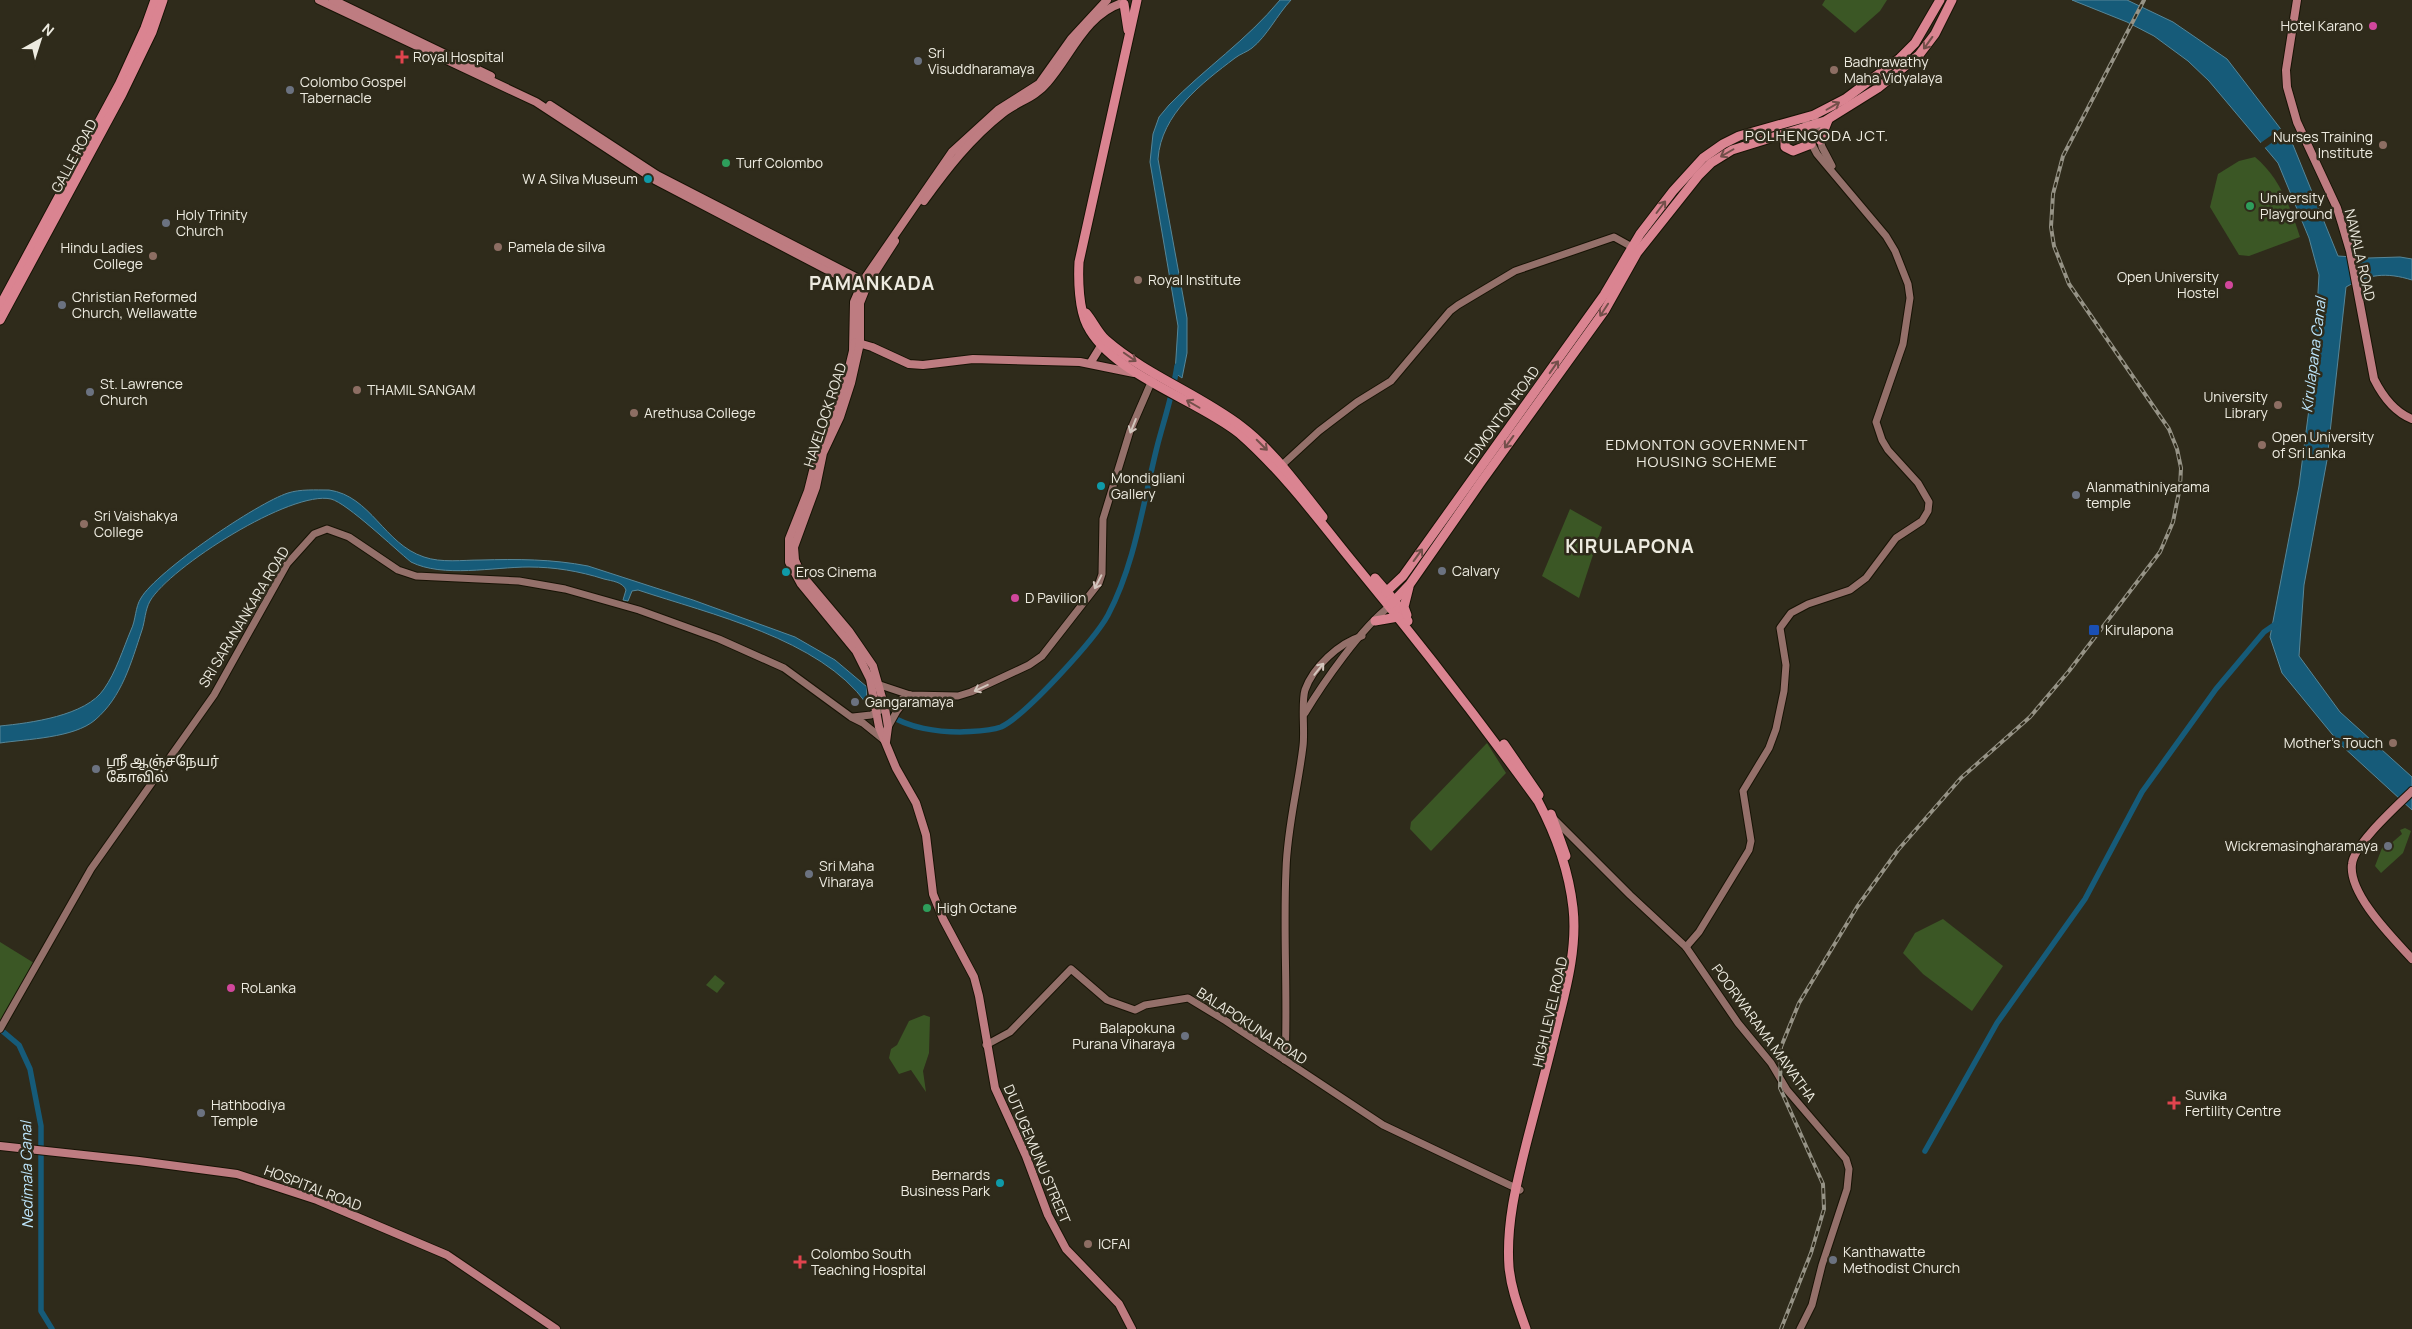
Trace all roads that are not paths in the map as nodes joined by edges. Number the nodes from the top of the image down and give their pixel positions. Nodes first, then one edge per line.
1 (155, 0) edge
2 (163, 0) edge
3 (319, 0) edge
4 (333, 0) edge
5 (1107, 0) edge
6 (1137, 0) edge
7 (1940, 0) edge
8 (1952, 0) edge
9 (2296, 0) edge
10 (1121, 2) edge
11 (1128, 35) junction
12 (1812, 119) junction
13 (1828, 120) junction
14 (1807, 128) junction
15 (1784, 134) junction
16 (1816, 142) junction
17 (1634, 250) junction
18 (864, 285) junction
19 (0, 306) edge
20 (0, 320) edge
21 (856, 342) junction
22 (1103, 342) junction
23 (1090, 362) junction
24 (1139, 374) junction
25 (1157, 377) junction
26 (1178, 390) junction
27 (2412, 419) edge
28 (1281, 466) junction
29 (1410, 584) junction
30 (1389, 599) junction
31 (1398, 617) junction
32 (1375, 621) junction
33 (1409, 624) junction
34 (1362, 636) junction
35 (874, 689) junction
36 (910, 695) junction
37 (886, 704) junction
38 (877, 712) junction
39 (1305, 714) junction
40 (852, 717) junction
41 (888, 728) junction
42 (886, 742) junction
43 (2412, 791) edge
44 (1554, 819) junction
45 (1686, 947) junction
46 (2412, 959) edge
47 (1, 1027) edge
48 (986, 1045) junction
49 (1284, 1060) junction
50 (0, 1146) edge
51 (1518, 1189) junction
52 (556, 1329) edge
53 (1132, 1329) edge
54 (1526, 1329) edge
55 (1800, 1329) edge

1 - 19 highway, GALLE ROAD
2 - 20 highway, GALLE ROAD
3 - 18 main road
4 - 18 main road
5 - 18 main road, HAVELOCK ROAD
6 - 10 highway
6 - 11 highway
12 -> 7 highway
8 -> 13 highway
9 - 27 main road, NAWALA ROAD
10 - 11 highway
10 - 18 main road, HAVELOCK ROAD
11 - 22 highway
12 - 13 highway
12 - 14 highway
12 - 16 main road
17 -> 12 highway
13 - 16 highway
14 - 15 highway
14 - 16 main road
15 - 16 highway
15 -> 17 highway
16 - 45 main road
17 - 28 main road
17 -> 29 highway, EDMONTON ROAD
30 -> 17 highway, EDMONTON ROAD
18 - 21 main road, HAVELOCK ROAD
21 - 23 main road
21 - 35 main road, HAVELOCK ROAD
22 - 23 main road
22 - 24 highway
22 -> 25 highway
23 - 24 main road
24 - 25 highway
25 - 26 highway
25 - 26 highway
25 -> 36 main road
26 -> 28 highway
30 -> 26 highway
28 - 30 highway
29 - 30 highway, EDMONTON ROAD
29 - 33 highway
30 - 31 highway, HIGH LEVEL ROAD
30 - 32 main road
30 - 33 highway, HIGH LEVEL ROAD
31 - 32 highway
31 - 51 highway, HIGH LEVEL ROAD
32 - 34 main road
33 - 44 highway, HIGH LEVEL ROAD
34 - 39 main road
39 -> 34 main road
35 - 36 main road
35 - 37 main road, HAVELOCK ROAD
35 - 38 main road, DUTUGEMUNU STREET
36 - 37 main road
36 - 41 main road
37 - 38 main road
37 - 41 main road, HAVELOCK ROAD
38 - 40 main road
38 - 42 main road, DUTUGEMUNU STREET
39 - 49 main road
40 - 42 main road, SRI SARANANKARA ROAD
40 - 47 main road, SRI SARANANKARA ROAD
41 - 42 main road, HAVELOCK ROAD
42 - 48 main road, DUTUGEMUNU STREET
43 - 46 main road
44 - 45 main road, POORWARAMA MAWATHA
44 - 51 highway, HIGH LEVEL ROAD
45 - 55 main road, POORWARAMA MAWATHA
48 - 49 main road, BALAPOKUNA ROAD
48 - 53 main road, DUTUGEMUNU STREET
49 - 51 main road, BALAPOKUNA ROAD
50 - 52 main road, HOSPITAL ROAD
51 - 54 highway, HIGH LEVEL ROAD

